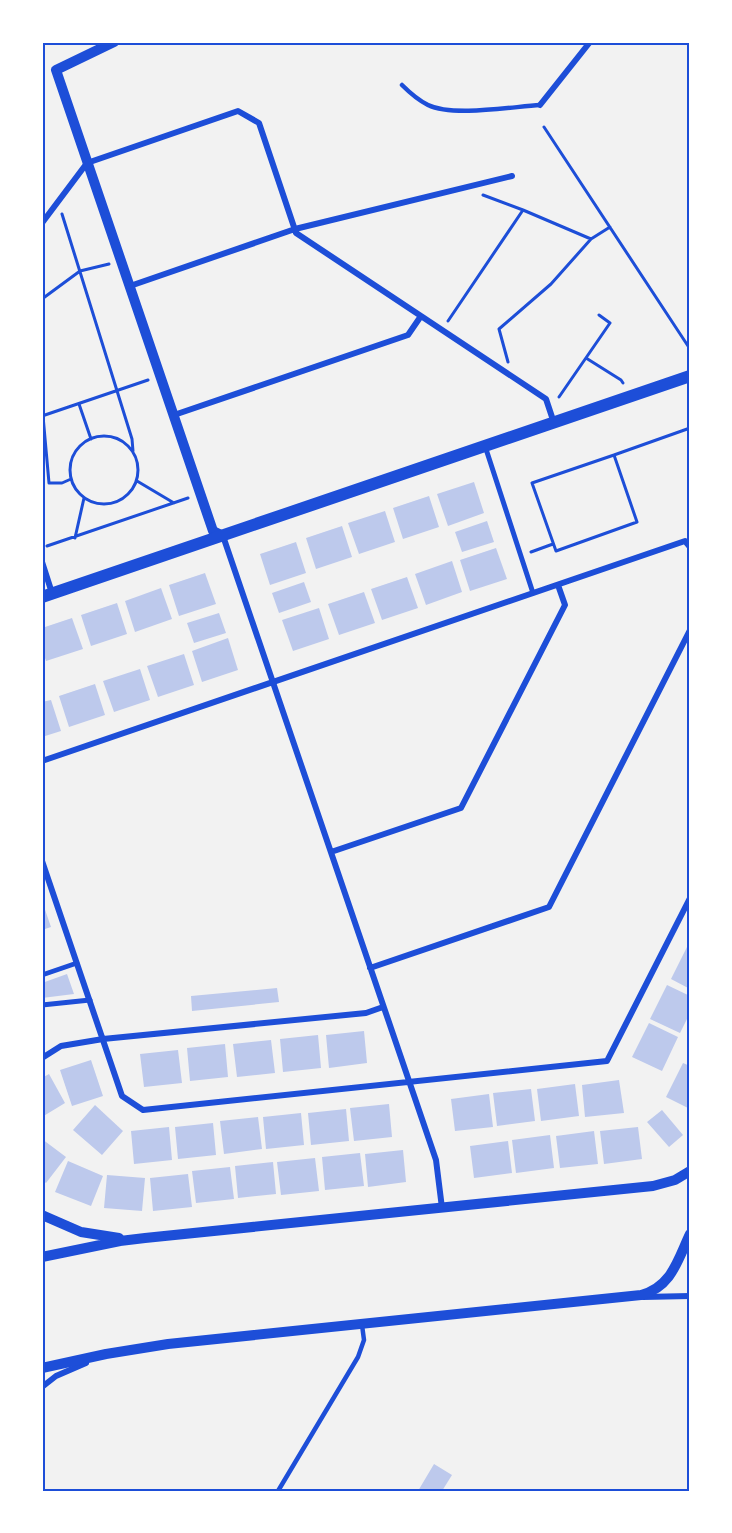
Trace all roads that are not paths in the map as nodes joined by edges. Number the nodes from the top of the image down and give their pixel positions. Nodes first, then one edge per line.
1 (114, 42) edge
2 (590, 42) edge
3 (402, 85) dead end
4 (540, 105) joint
5 (87, 163) junction
6 (512, 176) dead end
7 (42, 223) edge
8 (295, 229) junction
9 (130, 286) junction
10 (421, 316) junction
11 (690, 376) edge
12 (174, 415) junction
13 (554, 423) junction
14 (485, 446) junction
15 (223, 536) junction
16 (690, 547) edge
17 (42, 562) edge
18 (558, 585) junction
19 (533, 593) junction
20 (47, 595) edge
21 (690, 630) edge
22 (273, 682) junction
23 (42, 761) edge
24 (331, 852) junction
25 (42, 861) edge
26 (690, 898) edge
27 (77, 963) junction
28 (370, 968) junction
29 (42, 975) edge
30 (90, 1000) junction
31 (42, 1005) edge
32 (383, 1006) junction
33 (103, 1039) junction
34 (42, 1058) edge
35 (409, 1082) junction
36 (690, 1171) edge
37 (442, 1208) junction
38 (42, 1215) edge
39 (690, 1233) edge
40 (145, 1238) junction
41 (42, 1257) edge
42 (690, 1296) edge
43 (626, 1298) junction
44 (362, 1325) junction
45 (106, 1354) junction
46 (42, 1368) edge
47 (42, 1387) edge
48 (278, 1491) edge

1 - 5 street
2 - 4 street
3 - 4 lane
5 - 7 street
5 - 8 street
5 - 9 street
6 - 8 street
8 - 9 street
8 - 10 street
9 - 12 street
10 - 12 street
10 - 13 street
11 - 13 main road
12 - 15 street
13 - 14 main road
14 - 15 main road
14 - 19 street
15 - 20 main road
15 - 22 street
16 - 18 street
17 - 20 street
18 - 19 street
18 - 24 street
19 - 22 street
21 - 28 street
22 - 23 street
22 - 24 street
24 - 28 street
25 - 27 street
26 - 35 street
27 - 29 lane
27 - 30 street
28 - 32 street
30 - 31 street
30 - 33 street
32 - 33 street
32 - 35 street
33 - 34 street
33 - 35 street
35 - 37 street
36 - 37 street
37 - 40 street
38 - 40 street
39 - 43 street
40 - 41 street
42 - 43 street
43 - 44 street
44 - 45 street
44 - 48 lane
45 - 46 street
45 - 47 street

